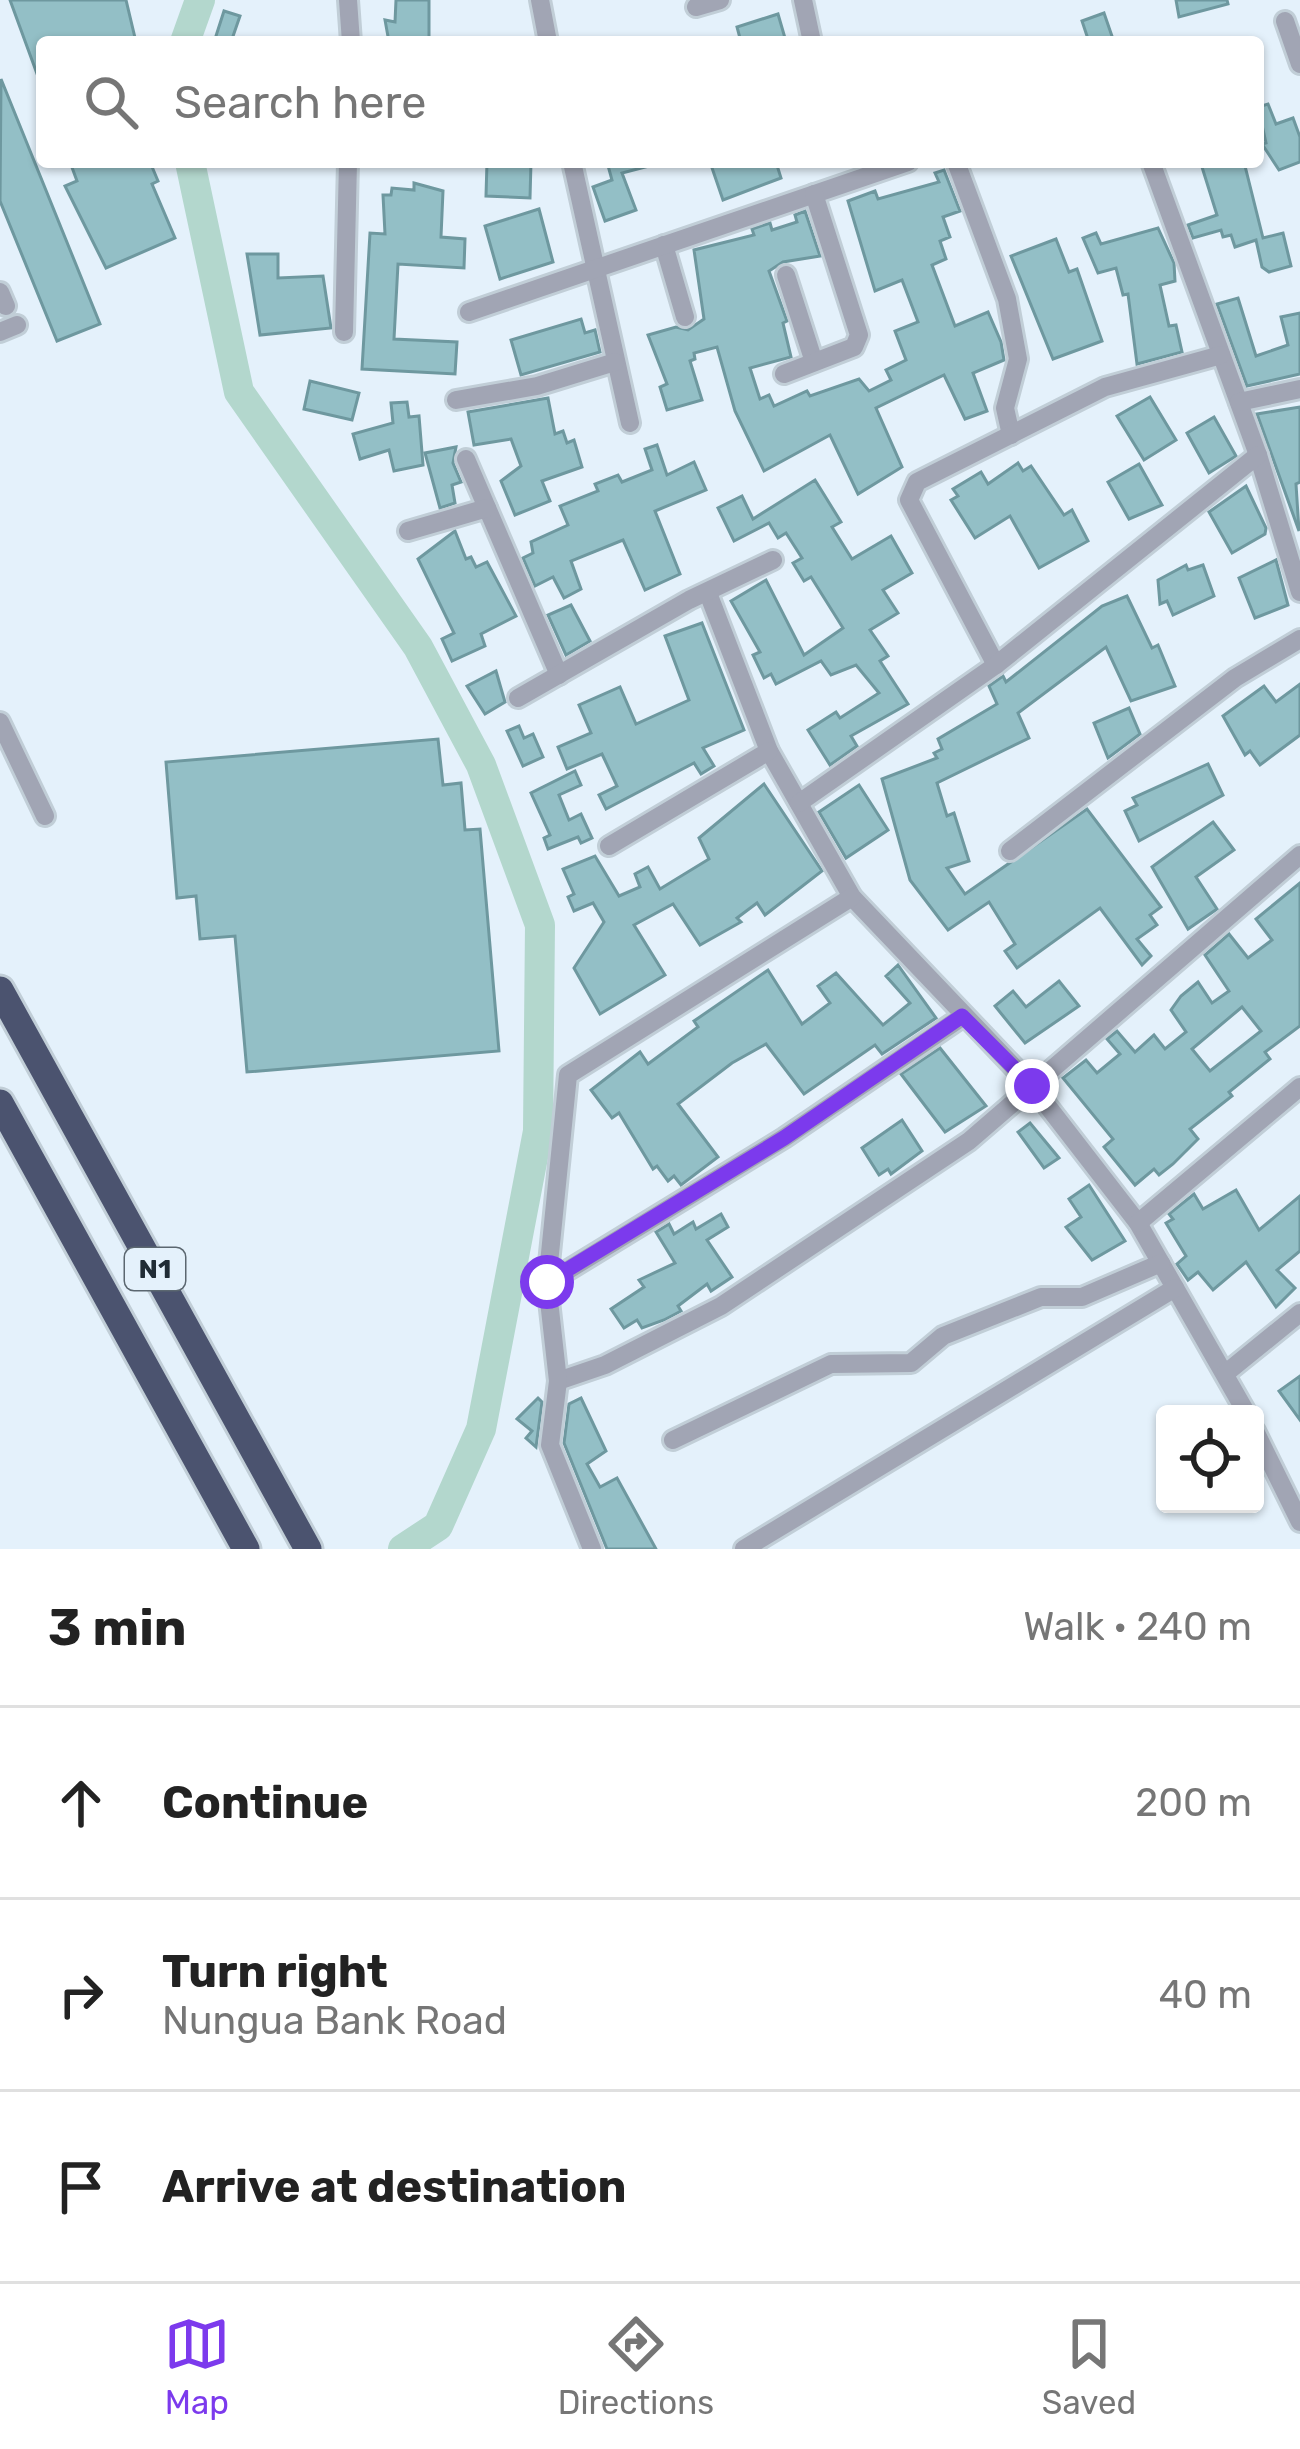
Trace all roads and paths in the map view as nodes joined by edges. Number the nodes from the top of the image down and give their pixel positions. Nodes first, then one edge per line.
1 (348, 0) edge
2 (540, 0) edge
3 (720, 0) edge
4 (802, 0) edge
5 (696, 8) dead end
6 (1285, 21) dead end
7 (350, 36) edge
8 (547, 36) edge
9 (811, 36) edge
10 (1300, 64) edge
11 (348, 168) edge
12 (573, 168) edge
13 (890, 168) edge
14 (958, 168) edge
15 (1153, 168) edge
16 (814, 194) junction
17 (664, 244) junction
18 (593, 270) junction
19 (786, 275) dead end
20 (469, 312) dead end
21 (685, 317) dead end
22 (344, 332) dead end
23 (1221, 356) junction
24 (614, 362) junction
25 (814, 362) junction
26 (784, 374) dead end
27 (1300, 389) edge
28 (456, 400) dead end
29 (1239, 402) junction
30 (630, 423) dead end
31 (1011, 435) junction
32 (1258, 455) junction
33 (466, 459) dead end
34 (487, 508) junction
35 (408, 532) dead end
36 (772, 560) dead end
37 (708, 592) junction
38 (1300, 592) edge
39 (1300, 639) edge
40 (996, 664) junction
41 (559, 676) junction
42 (518, 698) dead end
43 (0, 722) edge
44 (769, 751) junction
45 (799, 803) junction
46 (45, 815) dead end
47 (609, 846) dead end
48 (1010, 851) dead end
49 (1300, 855) edge
50 (852, 897) junction
51 (0, 990) edge
52 (962, 1016) junction
53 (1032, 1086) junction
54 (1300, 1087) edge
55 (0, 1103) edge
56 (1138, 1222) junction
57 (1161, 1264) junction
58 (547, 1282) junction
59 (1175, 1288) junction
60 (1300, 1313) edge
61 (1226, 1373) junction
62 (558, 1381) junction
63 (1242, 1405) edge
64 (673, 1440) dead end
65 (1264, 1449) edge
66 (1300, 1522) edge
67 (246, 1549) edge
68 (308, 1549) edge
69 (592, 1549) edge
70 (745, 1549) edge

1 - 7 street
2 - 8 street
3 - 5 street
4 - 9 street
6 - 10 street
11 - 22 street
12 - 18 street
13 - 16 street
14 - 31 street
15 - 23 street
16 - 17 street
16 - 25 street
17 - 18 street
17 - 21 street
18 - 20 street
18 - 24 street
19 - 25 street
23 - 29 street
23 - 31 street
24 - 28 street
24 - 30 street
25 - 26 street
27 - 29 street
29 - 32 street
31 - 40 street
32 - 38 street
32 - 40 street
33 - 34 street
34 - 35 street
34 - 41 street
36 - 37 street
37 - 41 street
37 - 44 street
39 - 48 street
40 - 45 street
41 - 42 street
43 - 46 street
44 - 45 street
44 - 47 street
45 - 50 street
49 - 53 street
50 - 52 street
50 - 58 street
51 - 68 highway, N1
52 - 53 street
52 - 58 street
53 - 56 street
53 - 62 street
54 - 56 street
55 - 67 highway, N1
56 - 57 street
57 - 59 street
57 - 64 street
58 - 62 street
59 - 61 street
59 - 70 street
60 - 61 street
61 - 63 street
62 - 69 street
65 - 66 street

